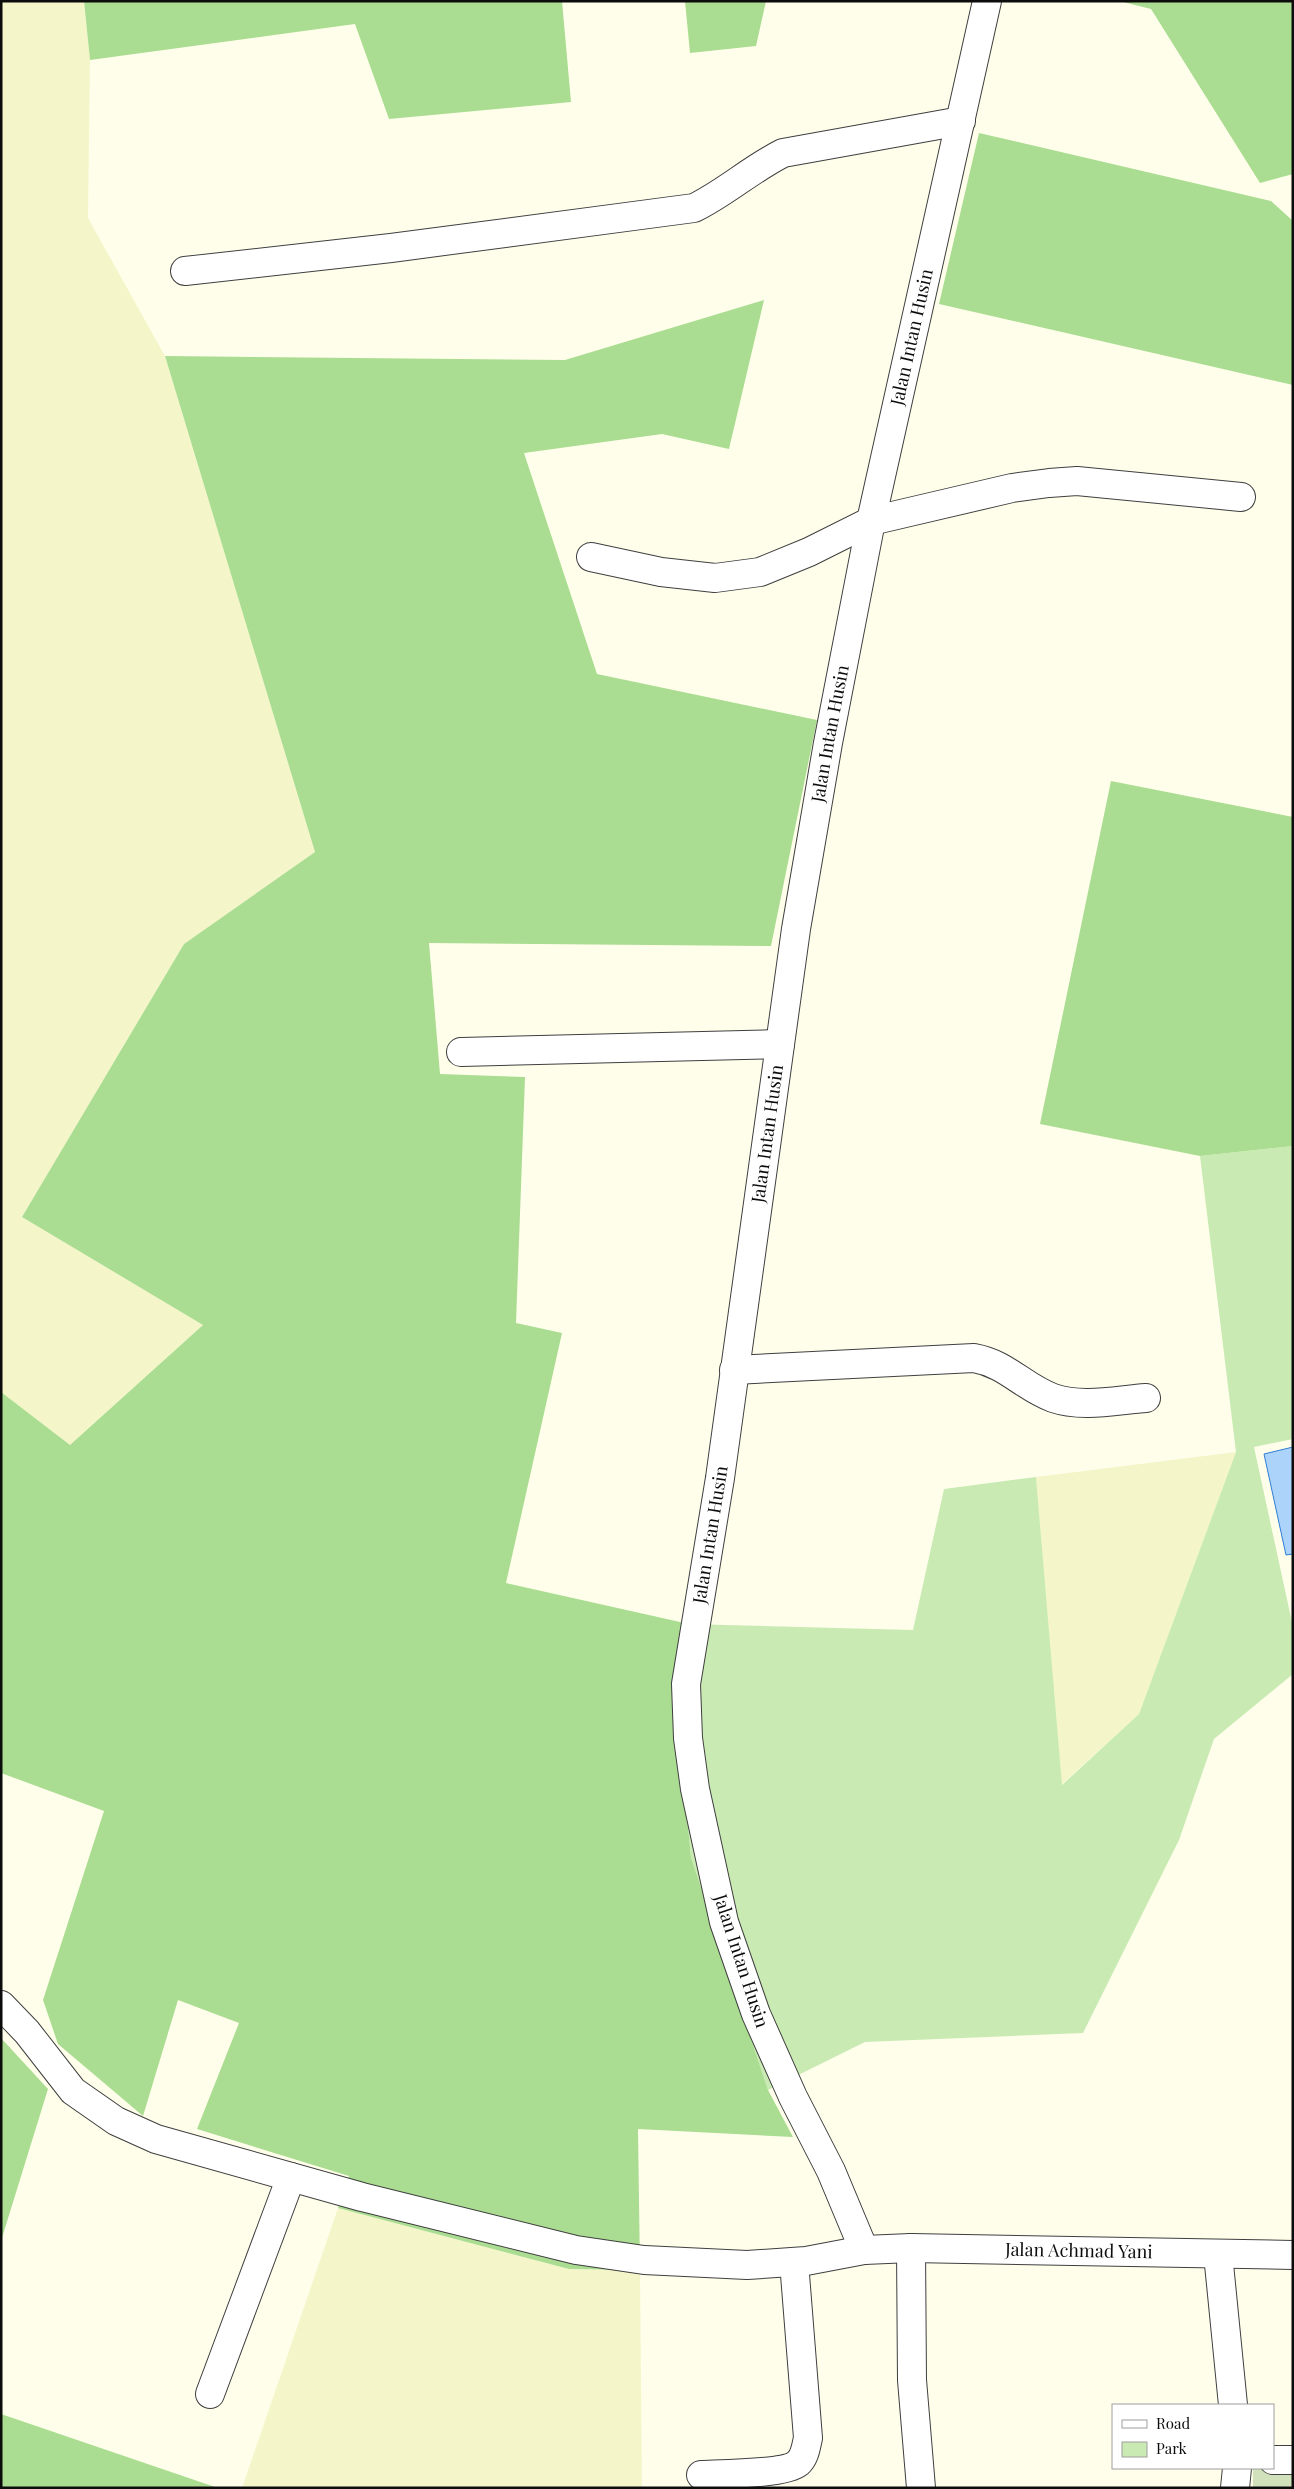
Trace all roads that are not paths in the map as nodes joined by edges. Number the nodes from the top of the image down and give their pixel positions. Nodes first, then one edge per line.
1 (987, 1) edge
2 (961, 121) junction
3 (185, 271) dead end
4 (1241, 497) dead end
5 (871, 521) junction
6 (591, 556) dead end
7 (780, 1044) junction
8 (462, 1052) dead end
9 (734, 1370) junction
10 (1146, 1398) dead end
11 (1, 2005) edge
12 (291, 2177) junction
13 (911, 2248) junction
14 (864, 2250) junction
15 (1218, 2254) junction
16 (1293, 2255) edge
17 (794, 2262) junction
18 (210, 2394) dead end
19 (1233, 2404) edge
20 (1274, 2460) edge
21 (1293, 2460) edge
22 (1238, 2469) edge
23 (700, 2475) dead end
24 (921, 2488) edge
25 (1235, 2488) edge

1 - 2 street, Jalan Intan Husin
2 - 3 street
2 - 5 street, Jalan Intan Husin
4 - 5 street
5 - 6 street
5 - 7 street, Jalan Intan Husin
7 - 8 street
7 - 9 street, Jalan Intan Husin
9 - 10 street
9 - 14 street, Jalan Intan Husin
11 - 12 street, Jalan Achmad Yani
12 - 17 street, Jalan Achmad Yani
12 - 18 street
13 - 14 street, Jalan Achmad Yani
13 - 15 street, Jalan Achmad Yani
13 - 24 street
14 - 17 street, Jalan Achmad Yani
15 - 16 street, Jalan Achmad Yani
15 - 19 street
17 - 23 street
20 - 21 street
22 - 25 street

